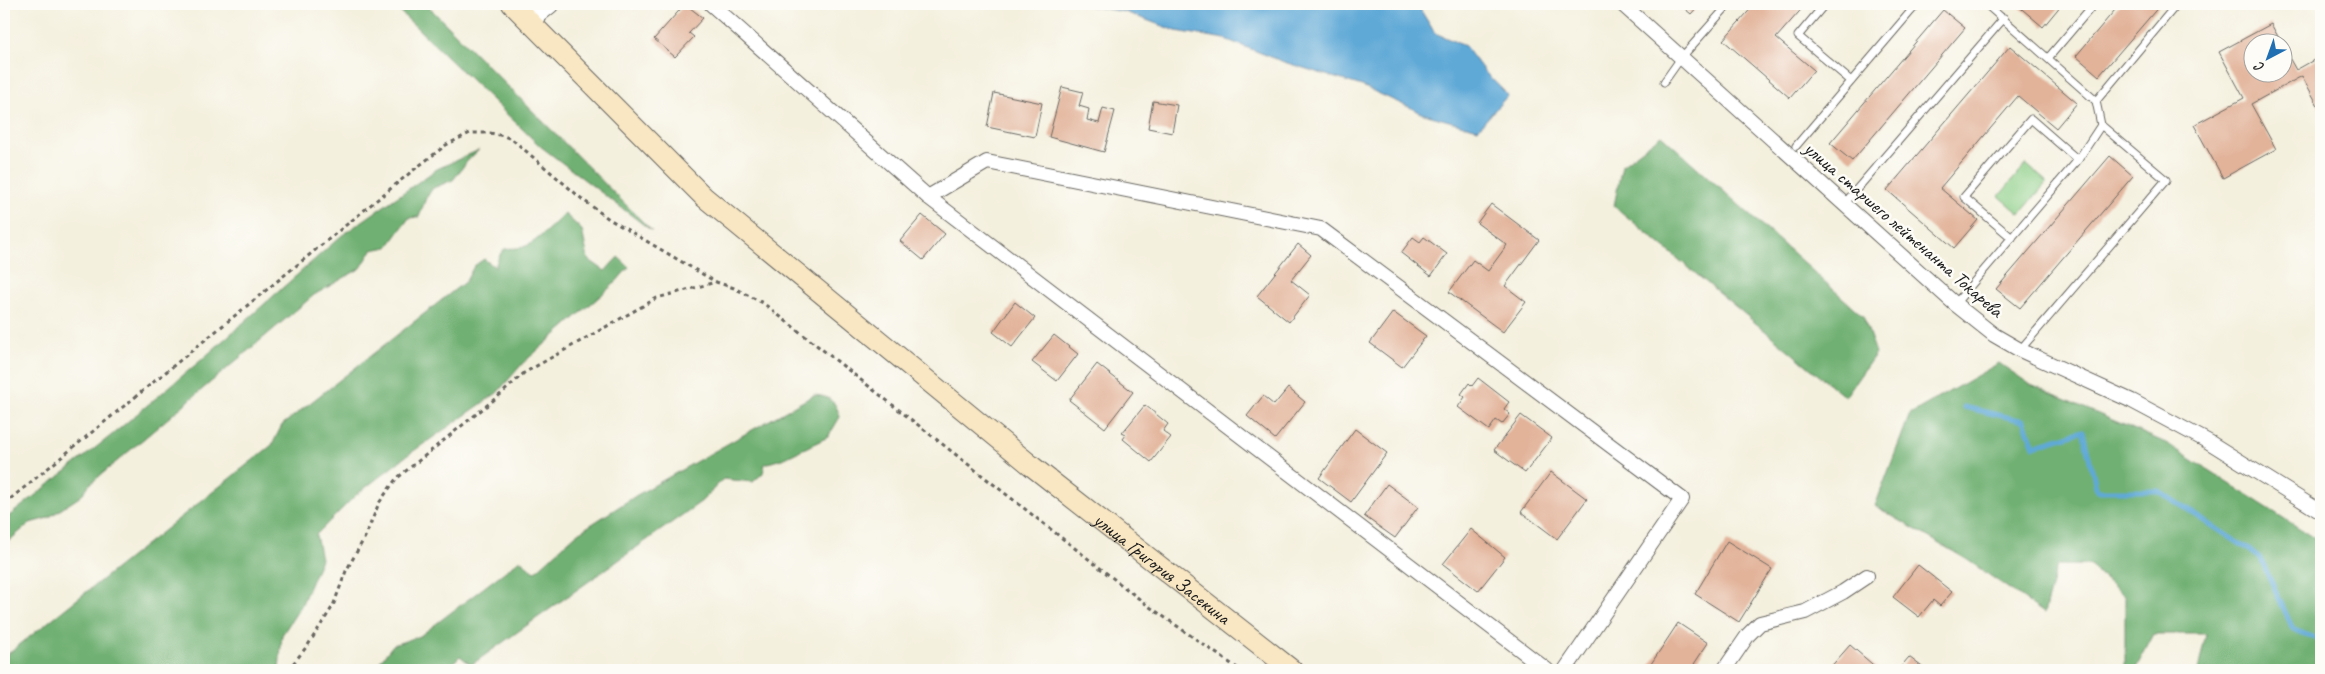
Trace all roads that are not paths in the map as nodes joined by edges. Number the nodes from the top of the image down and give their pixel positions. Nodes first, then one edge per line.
1 (512, 4) edge
2 (550, 4) edge
3 (711, 4) edge
4 (1622, 4) edge
5 (1729, 4) edge
6 (1825, 4) edge
7 (1904, 4) edge
8 (1917, 4) edge
9 (1986, 4) edge
10 (2094, 4) edge
11 (2177, 4) edge
12 (1912, 10) junction
13 (2004, 18) junction
14 (530, 21) junction
15 (2049, 57) junction
16 (1681, 58) junction
17 (1851, 81) junction
18 (1664, 82) dead end
19 (2096, 101) junction
20 (2101, 125) junction
21 (1796, 146) dead end
22 (2078, 160) junction
23 (928, 196) junction
24 (1844, 204) junction
25 (2012, 238) junction
26 (1955, 304) junction
27 (2011, 338) dead end
28 (2021, 349) junction
29 (2321, 512) edge
30 (1867, 576) dead end
31 (1292, 670) edge
32 (1547, 670) edge
33 (1566, 670) edge
34 (1724, 670) edge

1 - 14 main road, улица Григория Засекина
2 - 14 street
3 - 23 street
4 - 16 street, улица старшего лейтенанта Токарева
5 - 16 lane
6 - 17 lane
7 - 12 lane
8 - 12 lane
9 - 13 lane
10 - 15 lane
11 - 19 lane
12 - 17 lane
13 - 15 lane
13 - 24 lane
14 - 31 main road, улица Григория Засекина
15 - 19 lane
16 - 18 lane
16 - 24 street, улица старшего лейтенанта Токарева
17 - 21 lane
19 - 20 lane
20 - 22 lane
20 - 28 lane
22 - 25 lane
22 - 25 lane
23 - 32 street
23 - 33 street
24 - 26 street, улица старшего лейтенанта Токарева
25 - 26 lane
26 - 28 street, улица старшего лейтенанта Токарева
27 - 28 lane
28 - 29 street, улица старшего лейтенанта Токарева
30 - 34 street

